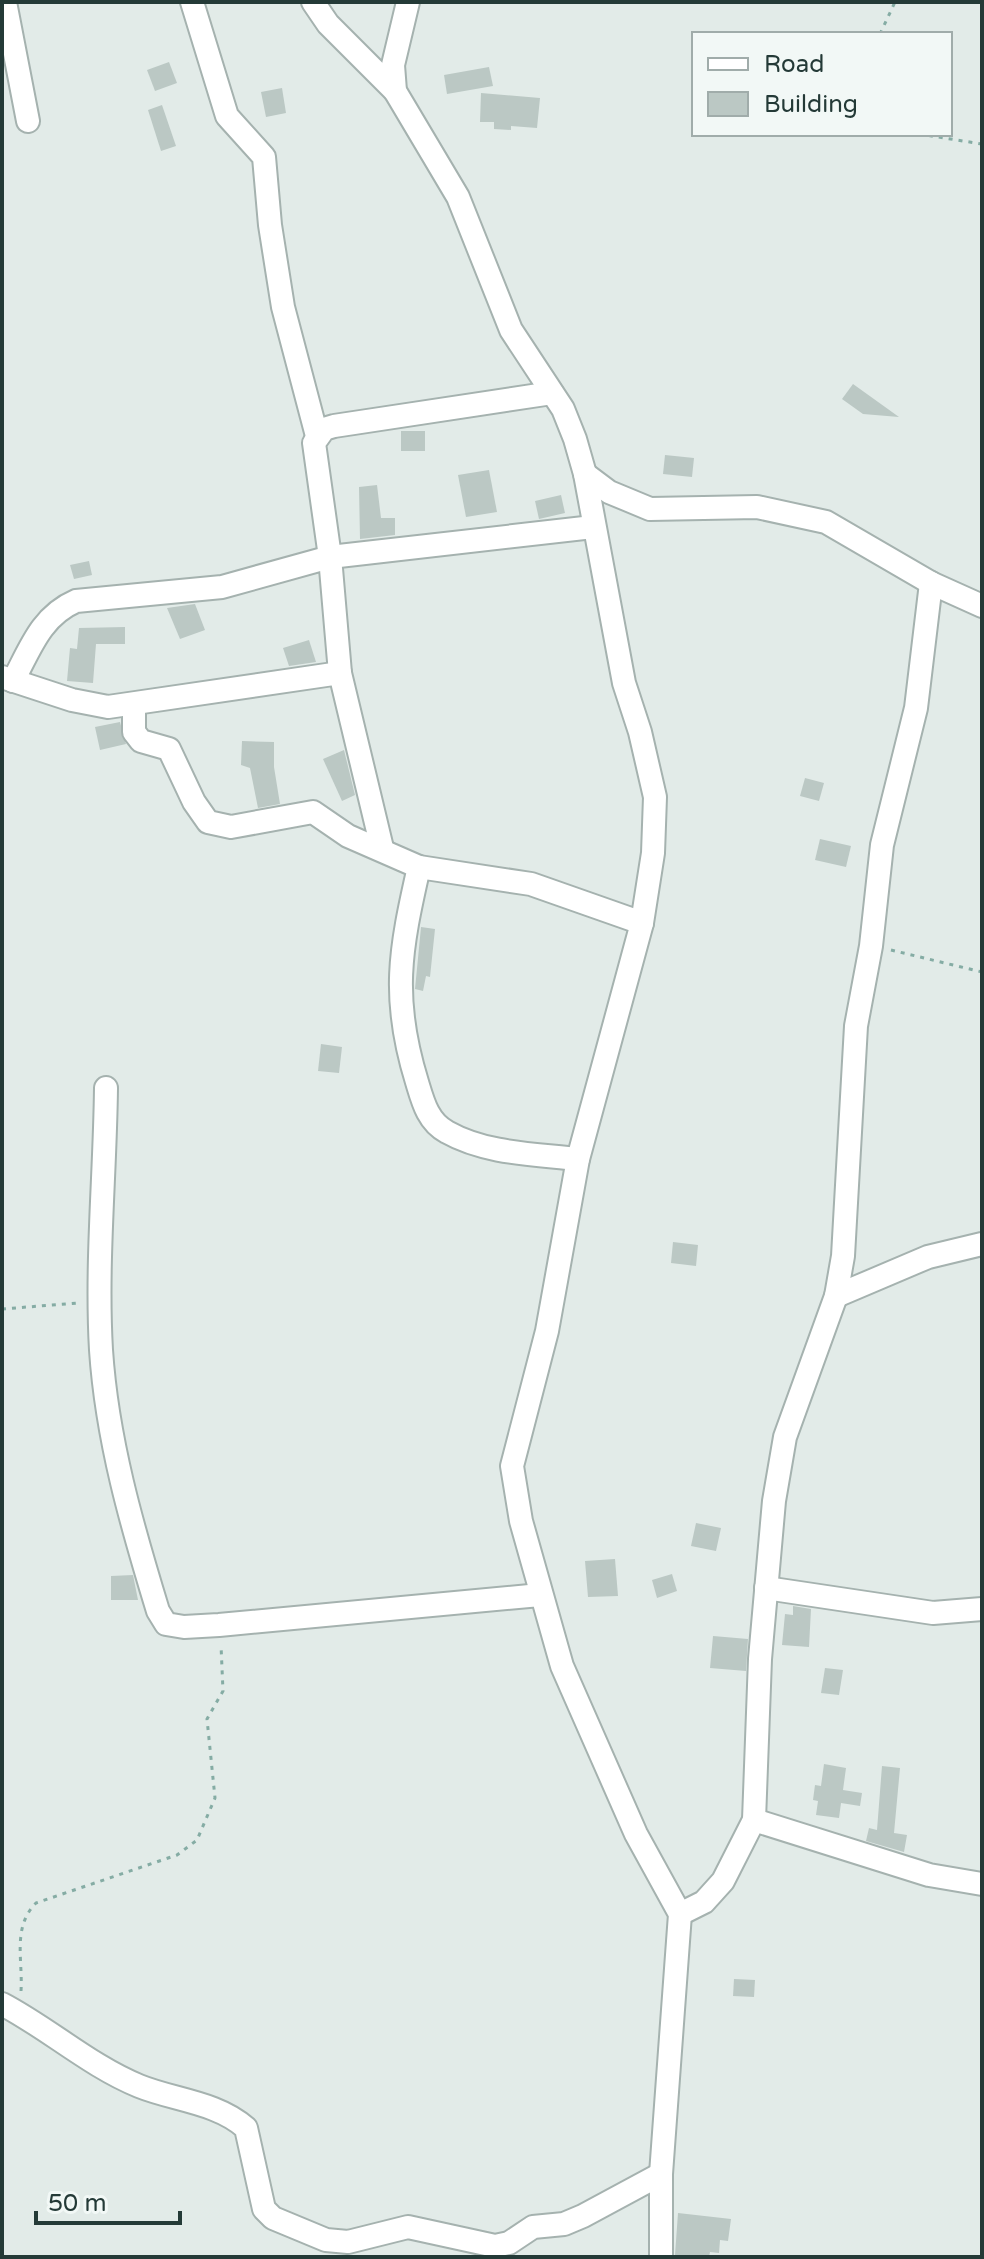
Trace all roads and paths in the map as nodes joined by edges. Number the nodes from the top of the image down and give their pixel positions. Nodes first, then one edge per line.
1 (5, 2) edge
2 (192, 2) edge
3 (313, 2) edge
4 (408, 2) edge
5 (895, 2) edge
6 (881, 32) edge
7 (395, 91) junction
8 (28, 121) dead end
9 (932, 136) edge
10 (982, 144) edge
11 (552, 393) junction
12 (317, 436) junction
13 (585, 474) junction
14 (593, 527) junction
15 (330, 557) junction
16 (931, 583) junction
17 (982, 606) edge
18 (340, 673) junction
19 (7, 679) edge
20 (134, 704) junction
21 (382, 848) junction
22 (419, 867) junction
23 (642, 923) junction
24 (871, 946) junction
25 (982, 972) edge
26 (106, 1088) dead end
27 (578, 1159) junction
28 (982, 1244) edge
29 (836, 1296) junction
30 (99, 1302) junction
31 (2, 1309) edge
32 (766, 1588) junction
33 (540, 1595) junction
34 (982, 1609) edge
35 (219, 1625) junction
36 (754, 1820) junction
37 (982, 1884) edge
38 (680, 1914) junction
39 (11, 2008) edge
40 (661, 2174) junction
41 (661, 2257) edge

1 - 8 street
2 - 12 street
3 - 7 street
4 - 7 street
5 - 6 path
7 - 11 street
9 - 10 path
11 - 12 street
11 - 13 street
12 - 15 street
13 - 14 street
13 - 16 street
14 - 15 street
14 - 23 street
15 - 18 street
15 - 19 street
16 - 17 street
16 - 24 street
18 - 20 street
18 - 21 street
19 - 20 street
20 - 21 street
21 - 22 street
22 - 23 street
22 - 27 street
23 - 27 street
24 - 25 path
24 - 29 street
26 - 30 street
27 - 33 street
28 - 29 street
29 - 32 street
30 - 31 path
30 - 35 street
32 - 34 street
32 - 36 street
33 - 35 street
33 - 38 street
35 - 39 path
36 - 37 street
36 - 38 street
38 - 40 street
39 - 40 street
40 - 41 street

